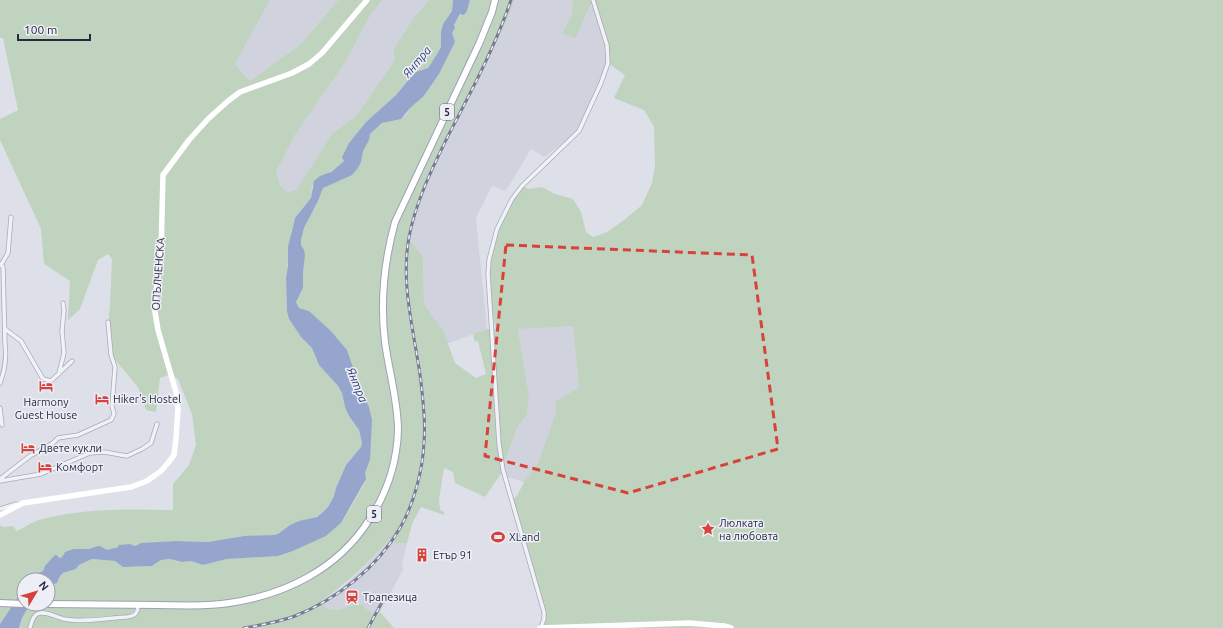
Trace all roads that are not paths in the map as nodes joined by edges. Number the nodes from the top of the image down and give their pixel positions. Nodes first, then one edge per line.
1 (367, 0) edge
2 (495, 0) edge
3 (592, 0) edge
4 (11, 217) dead end
5 (1, 265) edge
6 (0, 273) edge
7 (63, 303) dead end
8 (108, 322) dead end
9 (4, 329) junction
10 (72, 361) dead end
11 (59, 374) junction
12 (0, 383) edge
13 (0, 408) edge
14 (157, 424) dead end
15 (2, 425) dead end
16 (0, 480) edge
17 (23, 503) junction
18 (0, 509) edge
19 (0, 515) edge
20 (0, 603) edge
21 (16, 604) edge
22 (56, 604) edge
23 (138, 605) junction
24 (30, 628) edge
25 (541, 628) edge
26 (731, 628) edge

1 - 17 street, ОПЪЛЧЕНСКА
2 - 23 main road, 5
3 - 25 street
4 - 5 street
5 - 6 street
5 - 9 street
7 - 11 street
8 - 16 street
9 - 11 street
9 - 12 street
10 - 11 street
13 - 15 street
14 - 16 street
17 - 18 street
17 - 19 street, ОПЪЛЧЕНСКА
20 - 21 main road
22 - 23 main road, 5
23 - 24 street
25 - 26 street

